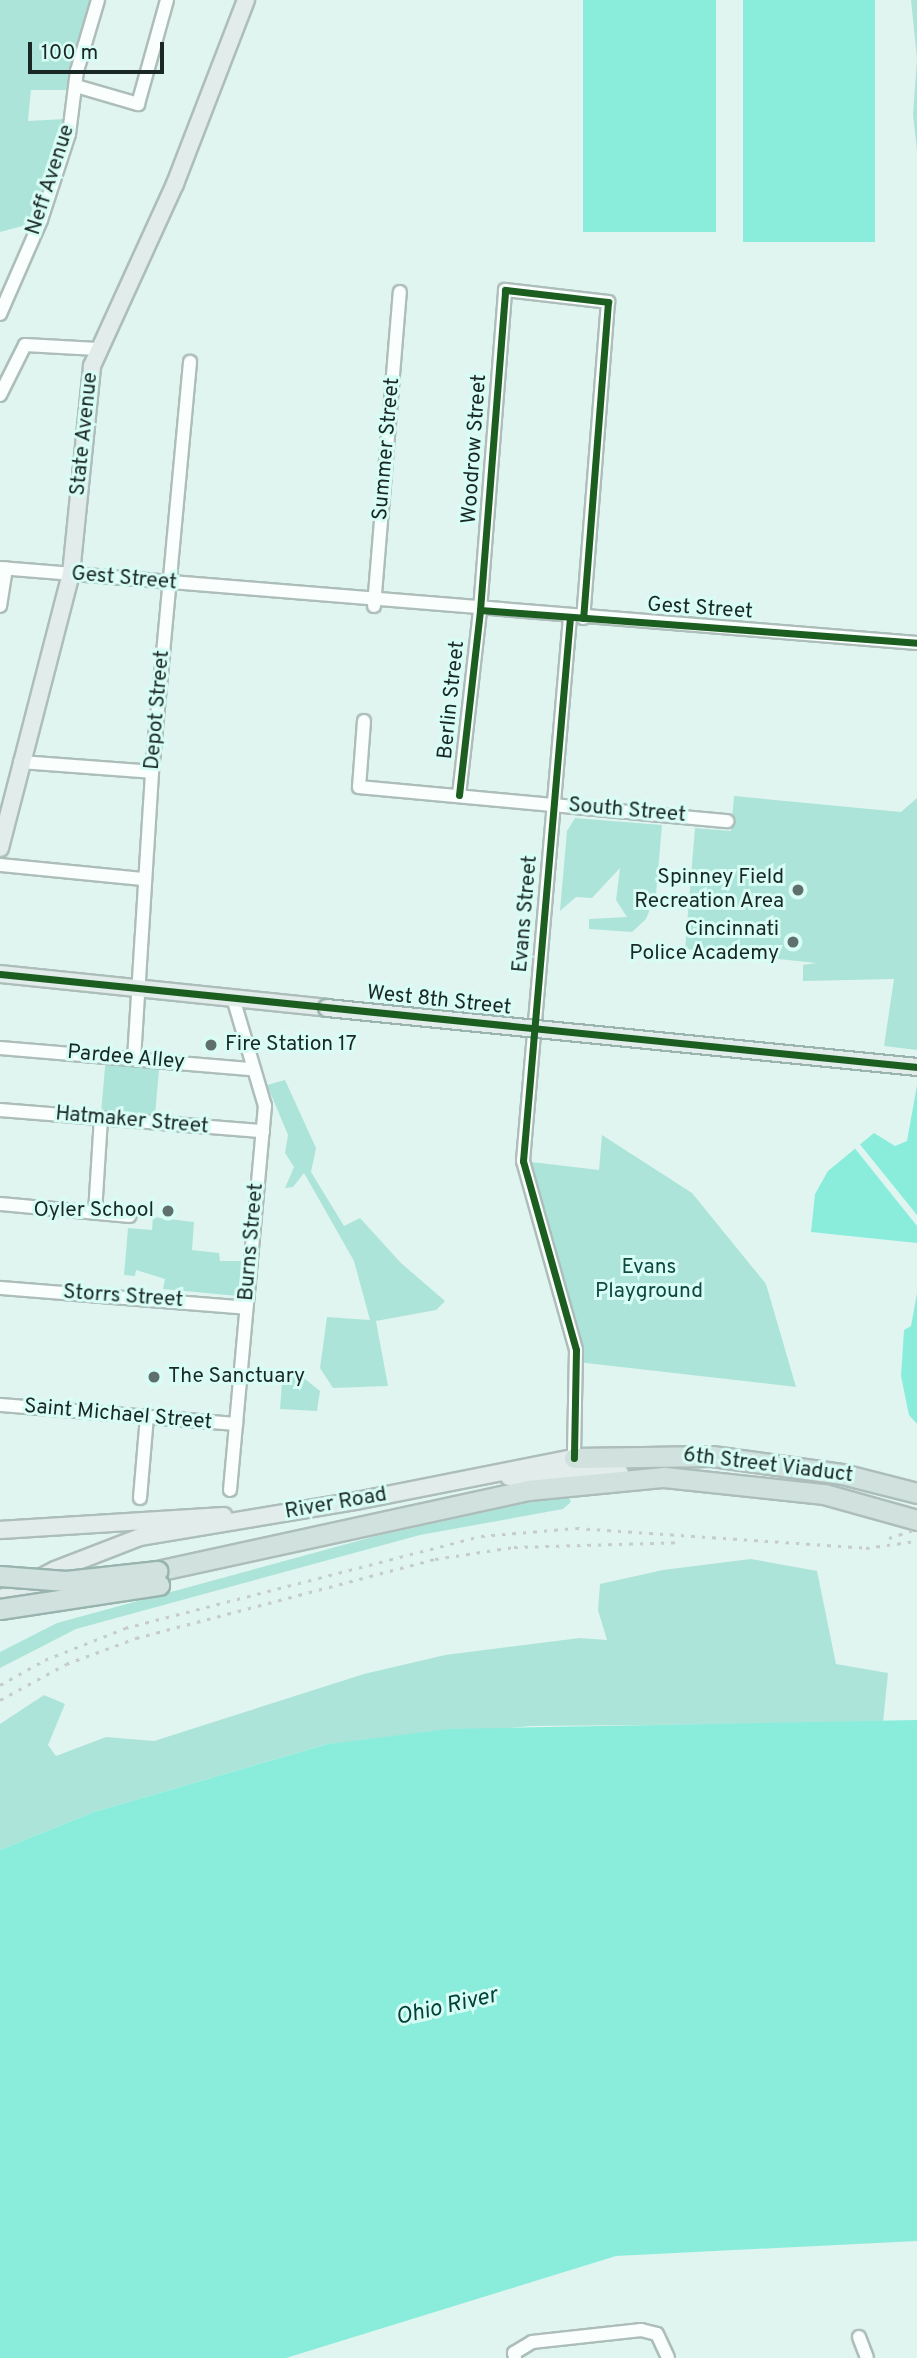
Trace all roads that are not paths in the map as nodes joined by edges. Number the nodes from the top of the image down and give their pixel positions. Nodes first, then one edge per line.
1 (98, 0) edge
2 (167, 0) edge
3 (246, 0) edge
4 (76, 86) junction
5 (505, 290) joint
6 (400, 292) dead end
7 (0, 314) edge
8 (97, 349) junction
9 (190, 362) dead end
10 (0, 395) edge
11 (3, 568) edge
12 (71, 574) junction
13 (170, 583) junction
14 (374, 603) junction
15 (0, 606) edge
16 (480, 610) junction
17 (577, 618) junction
18 (917, 643) edge
19 (364, 721) dead end
20 (19, 762) junction
21 (152, 772) junction
22 (459, 795) junction
23 (553, 804) junction
24 (727, 821) dead end
25 (0, 848) edge
26 (0, 865) edge
27 (144, 879) junction
28 (0, 974) edge
29 (135, 989) junction
30 (239, 998) junction
31 (3, 1049) edge
32 (134, 1059) junction
33 (917, 1067) edge
34 (252, 1069) junction
35 (0, 1110) edge
36 (101, 1118) junction
37 (263, 1131) junction
38 (0, 1205) edge
39 (94, 1213) junction
40 (129, 1216) dead end
41 (0, 1288) edge
42 (246, 1308) junction
43 (0, 1405) edge
44 (147, 1416) junction
45 (236, 1424) junction
46 (574, 1458) junction
47 (638, 1470) junction
48 (475, 1478) junction
49 (230, 1490) dead end
50 (917, 1493) edge
51 (140, 1499) dead end
52 (261, 1517) junction
53 (917, 1520) edge
54 (0, 1522) edge
55 (30, 1525) junction
56 (198, 1528) junction
57 (0, 1530) edge
58 (0, 1576) edge
59 (158, 1578) junction
60 (0, 1599) edge
61 (0, 1609) edge
62 (0, 1615) edge
63 (859, 2337) dead end
64 (515, 2356) edge
65 (668, 2358) edge
66 (867, 2358) edge

1 - 4 street, Neff Avenue
2 - 4 street
3 - 8 main road, State Avenue
4 - 7 street, Neff Avenue
5 - 16 street, Woodrow Street
5 - 17 street, Evans Street
6 - 14 street, Summer Street
8 - 10 street
8 - 12 main road, State Avenue
9 - 13 street, Depot Street
11 - 12 street, Gest Street
11 - 15 street
12 - 13 street, Gest Street
12 - 20 main road, State Avenue
13 - 14 street, Gest Street
13 - 21 street, Depot Street
14 - 16 street, Gest Street
16 - 17 street, Gest Street
16 - 22 street, Berlin Street
17 - 18 street, Gest Street
17 - 23 street, Evans Street
19 - 22 street, South Street
20 - 21 street
20 - 25 main road, State Avenue
21 - 27 street, Depot Street
22 - 23 street, South Street
23 - 24 street, South Street
23 - 46 street, Evans Street
26 - 27 street
27 - 29 street, Depot Street
28 - 29 main road, West 8th Street
29 - 30 main road, West 8th Street
29 - 32 street, Depot Street
30 - 33 main road, West 8th Street, bridge
30 - 34 street, Burns Street
31 - 32 street, Pardee Alley
32 - 34 street, Pardee Alley
34 - 37 street, Burns Street
35 - 36 street, Hatmaker Street
36 - 37 street, Hatmaker Street
36 - 39 street
37 - 42 street, Burns Street
38 - 39 street
39 - 40 street
41 - 42 street, Storrs Street
42 - 45 street, Burns Street
43 - 44 street, Saint Michael Street
44 - 45 street, Saint Michael Street
44 - 51 street
45 - 49 street, Burns Street
46 - 47 highway, 6th Street Viaduct
46 - 48 main road, River Road
47 - 48 main road, River Road
47 - 50 highway, 6th Street Viaduct
47 - 53 highway, 6th Street Viaduct
47 - 59 highway
48 - 52 main road, River Road
52 - 55 main road
52 - 56 main road, River Road
54 - 55 main road
55 - 57 main road
56 - 60 main road, River Road
56 - 62 main road, River Road
58 - 59 highway, bridge
59 - 61 highway, bridge
63 - 66 street
64 - 65 street

